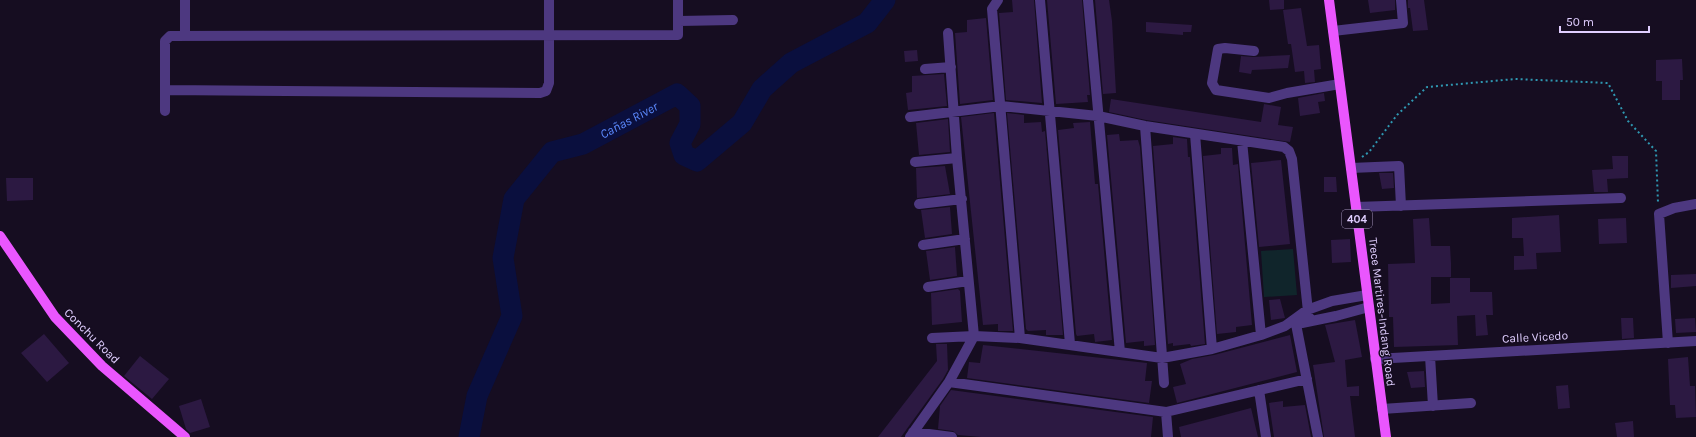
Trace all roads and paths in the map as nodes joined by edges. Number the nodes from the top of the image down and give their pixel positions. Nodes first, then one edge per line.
1 (185, 0) edge
2 (549, 0) edge
3 (678, 0) edge
4 (998, 0) edge
5 (1040, 0) edge
6 (1088, 0) edge
7 (1329, 0) edge
8 (1400, 0) edge
9 (733, 20) dead end
10 (679, 21) junction
11 (1333, 32) junction
12 (948, 34) dead end
13 (185, 35) junction
14 (550, 35) junction
15 (1254, 51) dead end
16 (951, 67) junction
17 (925, 69) dead end
18 (1340, 84) junction
19 (165, 90) junction
20 (1000, 106) junction
21 (165, 111) dead end
22 (1050, 111) junction
23 (954, 112) junction
24 (910, 116) dead end
25 (1098, 116) junction
26 (1145, 126) junction
27 (1195, 134) junction
28 (1242, 141) junction
29 (957, 158) junction
30 (915, 162) dead end
31 (1350, 166) junction
32 (1621, 198) dead end
33 (962, 199) junction
34 (919, 204) dead end
35 (1696, 204) edge
36 (1401, 206) junction
37 (1356, 207) junction
38 (1659, 214) junction
39 (0, 236) edge
40 (965, 238) junction
41 (923, 245) dead end
42 (968, 281) junction
43 (928, 287) dead end
44 (1367, 295) junction
45 (1368, 307) junction
46 (1307, 310) junction
47 (1295, 321) junction
48 (1309, 321) junction
49 (1261, 335) junction
50 (974, 336) junction
51 (932, 338) dead end
52 (1020, 338) junction
53 (1696, 341) edge
54 (1668, 343) junction
55 (1070, 344) junction
56 (1212, 349) junction
57 (1120, 352) junction
58 (1430, 356) junction
59 (1162, 358) junction
60 (1375, 359) junction
61 (1307, 379) junction
62 (949, 382) junction
63 (1164, 383) dead end
64 (1259, 390) junction
65 (1471, 403) dead end
66 (1433, 406) junction
67 (1382, 409) junction
68 (1166, 412) junction
69 (911, 435) edge
70 (185, 437) edge
71 (952, 437) edge
72 (1168, 437) edge
73 (1266, 437) edge
74 (1318, 437) edge
75 (1386, 437) edge

1 - 13 street
2 - 14 street
3 - 10 street
4 - 20 street
5 - 22 street
6 - 25 street
7 - 11 main road, Trece Martires-Indang Road / 404
8 - 11 street
9 - 10 street
10 - 14 street
11 - 18 main road, Trece Martires-Indang Road / 404
12 - 16 street
13 - 14 street
13 - 19 street
14 - 19 street
15 - 18 street
16 - 17 street
16 - 23 street
18 - 31 main road, Trece Martires-Indang Road / 404
19 - 21 street
20 - 22 street
20 - 23 street
20 - 52 street
22 - 25 street
22 - 55 street
23 - 24 street
23 - 29 street
25 - 26 street
25 - 57 street
26 - 27 street
26 - 59 street
27 - 28 street
27 - 56 street
28 - 46 street
28 - 49 street
29 - 30 street
29 - 33 street
31 - 36 street
31 - 37 main road, Trece Martires-Indang Road / 404
31 - 38 path
32 - 36 street
33 - 34 street
33 - 40 street
35 - 38 street
36 - 37 street
37 - 44 main road, Trece Martires-Indang Road / 404
38 - 54 street
39 - 70 main road, Conchu Road
40 - 41 street
40 - 42 street
42 - 43 street
42 - 50 street
44 - 45 main road, Trece Martires-Indang Road / 404
44 - 46 street
45 - 48 street
45 - 60 main road, Trece Martires-Indang Road / 404
46 - 47 street
46 - 48 street
47 - 48 street
47 - 49 street
47 - 61 street
49 - 56 street
50 - 51 street
50 - 52 street
50 - 62 street
52 - 55 street
53 - 54 street, Calle Vicedo
54 - 58 street, Calle Vicedo
55 - 57 street
56 - 59 street
57 - 59 street
58 - 60 street, Calle Vicedo
58 - 66 street
59 - 63 street
60 - 67 main road, Trece Martires-Indang Road / 404
61 - 64 street
61 - 74 street
62 - 68 street
62 - 69 street
64 - 68 street
64 - 73 street
65 - 66 street
66 - 67 street
67 - 75 main road, Trece Martires-Indang Road / 404
68 - 72 street
69 - 71 street

